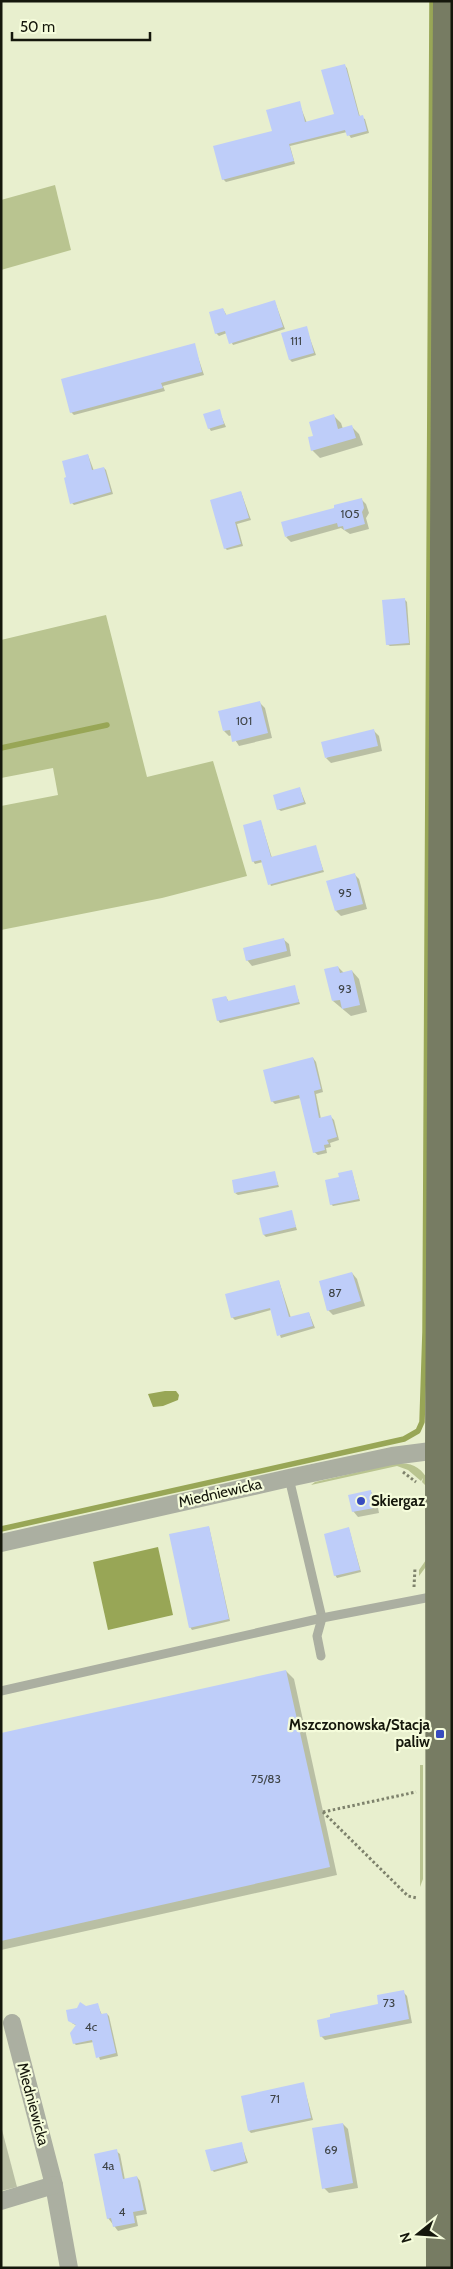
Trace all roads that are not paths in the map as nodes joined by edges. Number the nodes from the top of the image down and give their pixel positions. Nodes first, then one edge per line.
1 (447, 1) edge
2 (440, 1450) junction
3 (289, 1478) junction
4 (1, 1542) edge
5 (441, 1595) junction
6 (322, 1618) junction
7 (321, 1656) dead end
8 (1, 1691) edge
9 (12, 2023) dead end
10 (54, 2185) junction
11 (1, 2201) edge
12 (69, 2268) edge
13 (440, 2268) edge

1 - 2 main road
2 - 3 street, Miedniewicka
2 - 5 main road
3 - 4 street, Miedniewicka
3 - 6 lane
5 - 6 lane
5 - 13 main road
6 - 7 lane
6 - 8 lane
9 - 10 street, Miedniewicka
10 - 11 street
10 - 12 street, Miedniewicka

